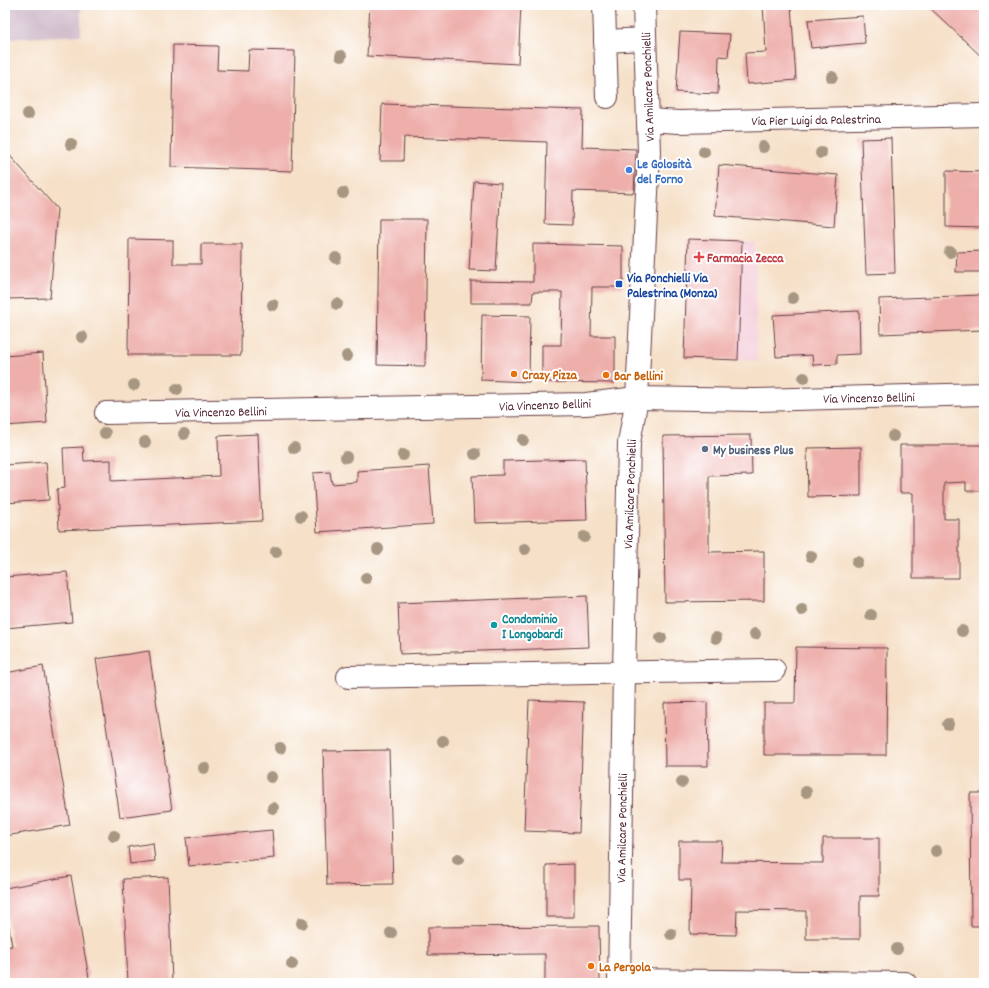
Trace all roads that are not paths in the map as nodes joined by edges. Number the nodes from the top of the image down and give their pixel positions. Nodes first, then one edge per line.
1 (604, 5) edge
2 (644, 5) edge
3 (645, 39) junction
4 (605, 41) junction
5 (607, 97) dead end
6 (984, 115) edge
7 (648, 120) junction
8 (984, 394) edge
9 (637, 398) junction
10 (106, 413) dead end
11 (774, 670) dead end
12 (624, 672) junction
13 (348, 677) dead end
14 (619, 982) edge
15 (905, 983) edge

1 - 4 street
2 - 3 street, Via Amilcare Ponchielli
3 - 4 street
3 - 7 street, Via Amilcare Ponchielli
4 - 5 street
6 - 7 street, Via Pier Luigi da Palestrina
7 - 9 street, Via Amilcare Ponchielli
8 - 9 street, Via Vincenzo Bellini
9 - 10 street, Via Vincenzo Bellini
9 - 12 street, Via Amilcare Ponchielli
11 - 12 street
12 - 13 street
12 - 14 street, Via Amilcare Ponchielli
14 - 15 street

